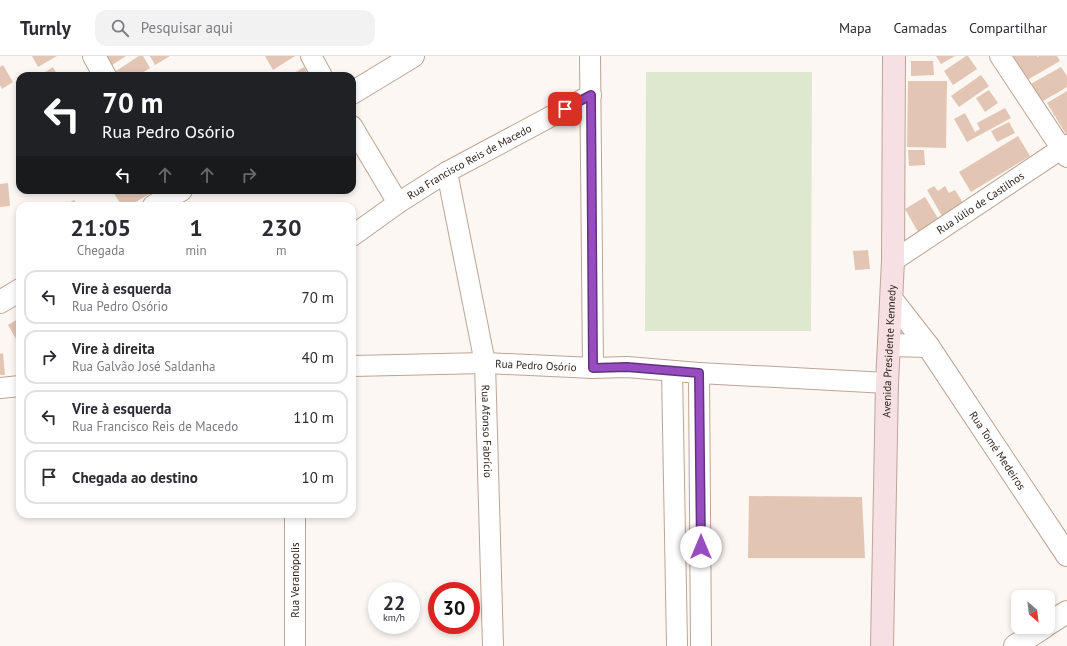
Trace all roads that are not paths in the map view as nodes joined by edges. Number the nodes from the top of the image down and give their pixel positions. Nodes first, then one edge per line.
1 (94, 56) edge
2 (310, 56) edge
3 (413, 56) edge
4 (590, 56) edge
5 (894, 56) edge
6 (1000, 56) edge
7 (103, 72) edge
8 (320, 72) edge
9 (356, 91) edge
10 (591, 95) junction
11 (356, 133) edge
12 (1065, 150) edge
13 (446, 172) junction
14 (177, 195) edge
15 (162, 202) edge
16 (398, 203) junction
17 (356, 233) edge
18 (894, 261) junction
19 (16, 292) edge
20 (892, 300) junction
21 (0, 302) edge
22 (889, 345) junction
23 (928, 346) junction
24 (484, 363) junction
25 (356, 366) edge
26 (593, 368) junction
27 (672, 371) junction
28 (699, 373) junction
29 (887, 383) junction
30 (16, 386) edge
31 (0, 388) edge
32 (295, 518) edge
33 (701, 547) junction
34 (675, 548) junction
35 (1067, 555) edge
36 (1067, 612) edge
37 (1055, 620) edge
38 (1033, 634) edge
39 (295, 646) edge
40 (493, 646) edge
41 (677, 646) edge
42 (701, 646) edge
43 (882, 646) edge
44 (1015, 646) edge

1 - 7 street
2 - 8 street
3 - 9 street
4 - 10 street
5 - 18 main road, Avenida Presidente Kennedy
6 - 12 street
10 - 13 street, Rua Francisco Reis de Macedo
10 - 26 street
11 - 16 street
12 - 18 street, Rua Júlio de Castilhos
13 - 16 street, Rua Francisco Reis de Macedo
13 - 24 street, Rua Afonso Fabrício
14 - 15 street
16 - 17 street, Rua Francisco Reis de Macedo
18 - 20 main road, Avenida Presidente Kennedy
19 - 21 street
20 - 22 main road, Avenida Presidente Kennedy
20 - 23 street, Rua Tomé Medeiros
22 - 23 street
22 - 29 main road, Avenida Presidente Kennedy
23 - 35 street, Rua Tomé Medeiros
24 - 25 street, Rua Pedro Osório
24 - 26 street, Rua Pedro Osório
24 - 40 street, Rua Afonso Fabrício
26 - 27 street, Rua Pedro Osório
27 - 28 street, Rua Pedro Osório
27 - 34 street
28 - 29 street, Rua Pedro Osório
28 - 33 street
29 - 43 main road, Avenida Presidente Kennedy
30 - 31 street
32 - 39 street, Rua Veranópolis
33 - 34 street
33 - 42 street
34 - 41 street
36 - 37 street
38 - 44 street

